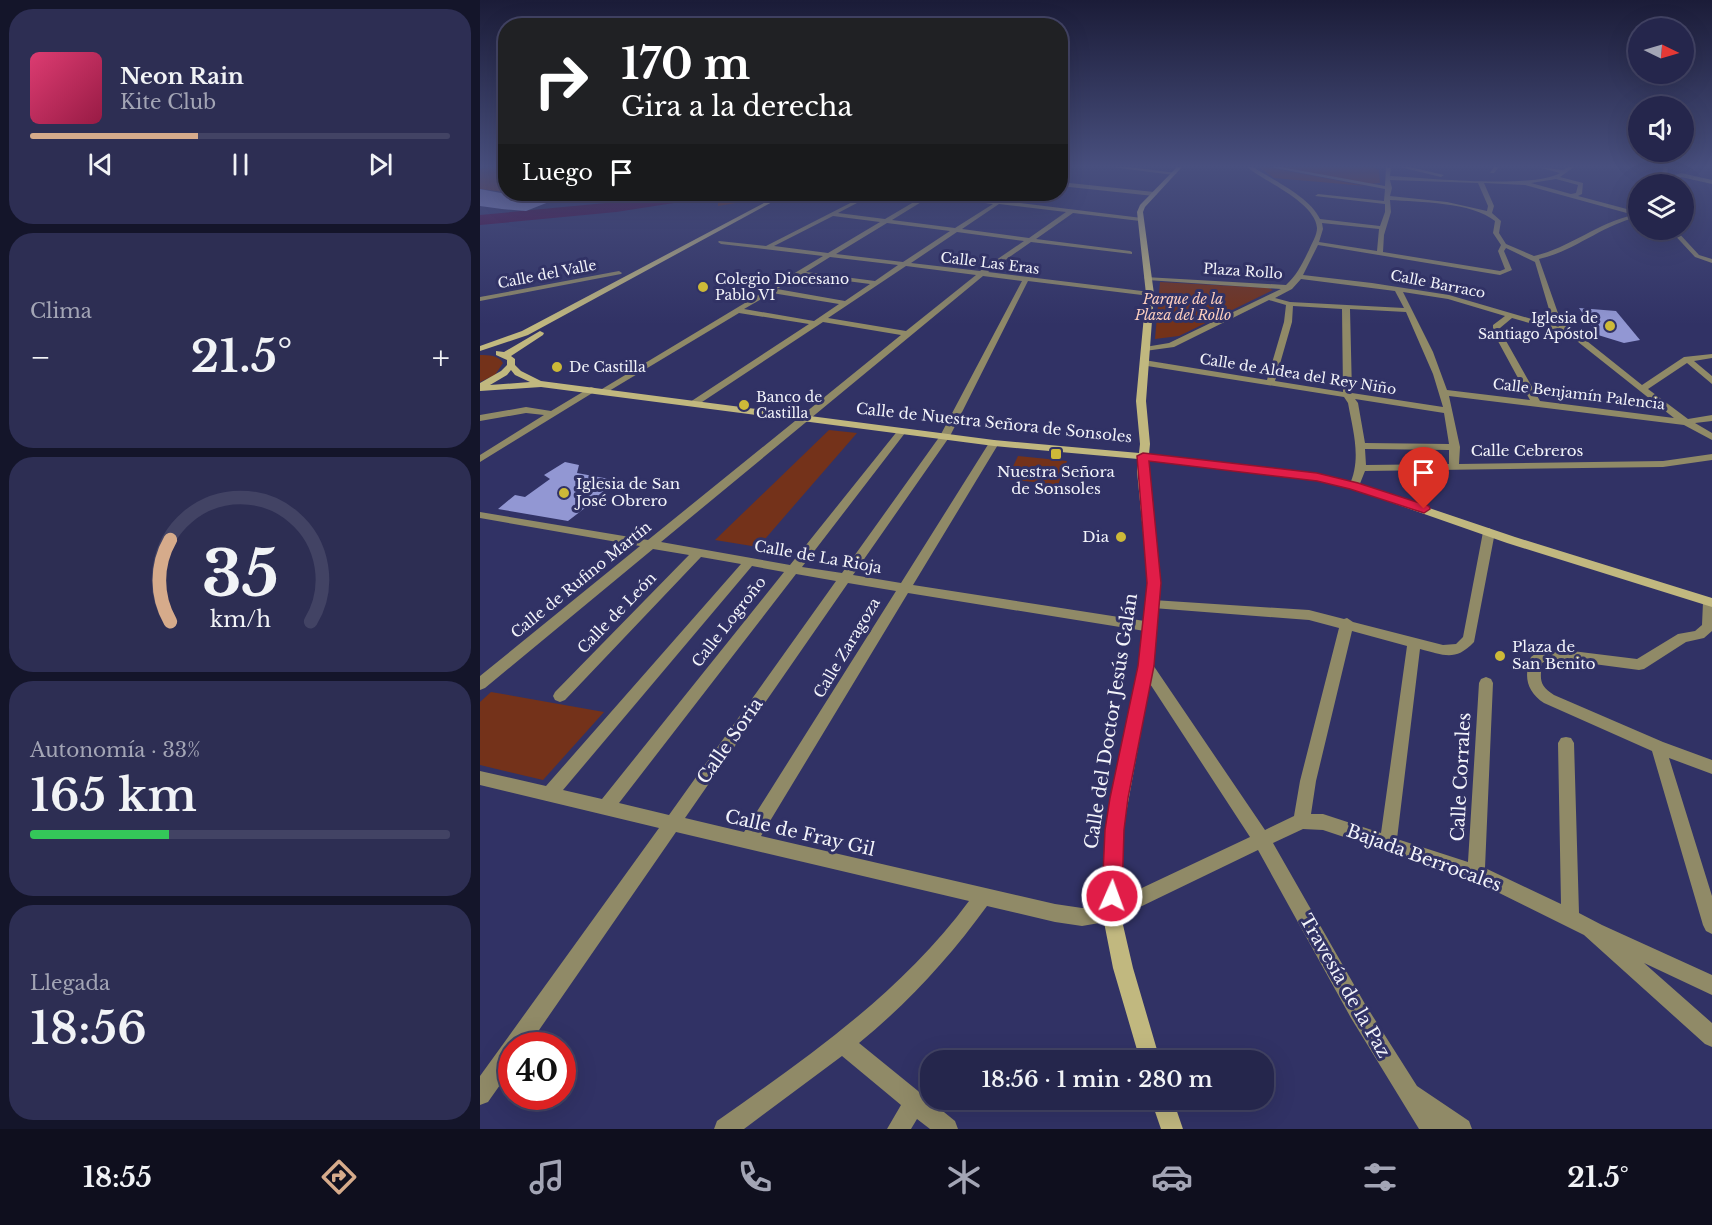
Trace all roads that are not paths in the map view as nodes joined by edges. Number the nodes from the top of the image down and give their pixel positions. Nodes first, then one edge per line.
1 (1140, 219) edge
2 (736, 220) edge
3 (746, 220) edge
4 (820, 220) edge
5 (875, 220) edge
6 (971, 220) edge
7 (1059, 220) edge
8 (1386, 220) edge
9 (1497, 220) edge
10 (1623, 220) edge
11 (885, 221) junction
12 (1318, 221) joint
13 (1616, 222) junction
14 (1628, 222) edge
15 (1382, 228) junction
16 (955, 230) junction
17 (1030, 240) junction
18 (1682, 240) edge
19 (721, 242) dead end
20 (1316, 243) junction
21 (1504, 245) junction
22 (766, 248) junction
23 (1130, 253) dead end
24 (1380, 254) junction
25 (828, 255) junction
26 (1535, 258) junction
27 (1712, 261) edge
28 (903, 264) junction
29 (619, 273) dead end
30 (799, 273) junction
31 (981, 274) junction
32 (1146, 278) junction
33 (1299, 278) junction
34 (1026, 279) junction
35 (876, 283) junction
36 (1289, 287) junction
37 (1398, 289) junction
38 (769, 290) junction
39 (1150, 294) junction
40 (1269, 298) junction
41 (480, 299) edge
42 (846, 303) junction
43 (1290, 304) junction
44 (1346, 307) junction
45 (736, 310) junction
46 (1408, 310) junction
47 (1511, 315) junction
48 (818, 321) junction
49 (1568, 332) junction
50 (908, 334) junction
51 (1145, 349) junction
52 (480, 350) edge
53 (506, 355) junction
54 (1712, 356) edge
55 (1687, 358) junction
56 (1144, 363) junction
57 (511, 365) junction
58 (1712, 381) edge
59 (1270, 382) junction
60 (541, 384) junction
61 (480, 387) edge
62 (1642, 388) junction
63 (596, 391) junction
64 (1442, 392) junction
65 (1348, 396) junction
66 (1536, 403) junction
67 (693, 404) junction
68 (1448, 411) junction
69 (554, 414) junction
70 (480, 418) edge
71 (803, 418) junction
72 (1712, 418) edge
73 (1686, 422) junction
74 (902, 431) junction
75 (945, 436) junction
76 (1712, 437) edge
77 (994, 443) junction
78 (1359, 446) junction
79 (1455, 447) junction
80 (1143, 456) junction
81 (1712, 457) edge
82 (480, 459) edge
83 (1454, 466) junction
84 (1361, 468) junction
85 (1354, 486) junction
86 (480, 515) edge
87 (1489, 532) junction
88 (651, 544) junction
89 (698, 553) junction
90 (749, 562) junction
91 (792, 569) junction
92 (844, 578) junction
93 (903, 588) junction
94 (1710, 603) edge
95 (1153, 604) junction
96 (1347, 623) junction
97 (1151, 627) junction
98 (1414, 642) junction
99 (1146, 666) junction
100 (1486, 683) dead end
101 (480, 684) edge
102 (560, 696) dead end
103 (1566, 743) dead end
104 (1658, 747) junction
105 (1712, 767) edge
106 (480, 778) edge
107 (550, 794) junction
108 (606, 807) junction
109 (1302, 821) junction
110 (673, 823) junction
111 (749, 840) junction
112 (1262, 841) junction
113 (1388, 844) junction
114 (1476, 873) junction
115 (983, 897) junction
116 (1111, 912) junction
117 (1570, 918) junction
118 (1712, 925) edge
119 (1591, 928) junction
120 (1712, 985) edge
121 (525, 1032) edge
122 (1712, 1037) edge
123 (843, 1044) junction
124 (1147, 1050) edge
125 (498, 1069) edge
126 (1406, 1089) junction
127 (480, 1094) edge
128 (915, 1103) junction
129 (1165, 1110) edge
130 (725, 1129) edge
131 (898, 1129) edge
132 (947, 1129) edge
133 (1172, 1129) edge
134 (1432, 1129) edge
135 (1461, 1129) edge

1 - 32 street
2 - 52 street
3 - 53 street
4 - 22 street
5 - 11 street
6 - 16 street
7 - 17 street, Calle de Rufino Martín
8 - 15 street
9 - 21 street
10 - 13 street
11 - 16 street
11 - 25 street
12 - 15 street
12 - 20 street
13 - 14 street
13 - 26 street
15 - 24 street
16 - 17 street
16 - 28 street
17 - 23 street
17 - 31 street, Calle de Rufino Martín
18 - 27 street
19 - 22 street, Calle Las Eras
20 - 24 street
20 - 33 street
21 - 24 street
21 - 26 street
22 - 25 street, Calle Las Eras
25 - 28 street, Calle Las Eras
25 - 30 street
26 - 49 street
28 - 31 street, Calle Las Eras
28 - 35 street
29 - 41 street, Calle del Valle
30 - 35 street
30 - 38 street
31 - 34 street, Calle Las Eras
31 - 50 street, Calle de Rufino Martín
32 - 36 street, Plaza Rollo
32 - 39 street
33 - 36 street
33 - 37 street, Calle Barraco
34 - 39 street, Calle Las Eras
34 - 75 street, Calle Soria
35 - 42 street
36 - 40 street, Plaza Rollo
37 - 46 street
37 - 47 street, Calle Barraco
38 - 42 street
38 - 45 street
39 - 51 street
40 - 43 street
40 - 51 street, Plaza Rollo
42 - 48 street
43 - 44 street
43 - 59 street
44 - 46 street
44 - 65 street
45 - 48 street
45 - 63 street
46 - 64 street
47 - 49 street, Calle Barraco
47 - 66 street
48 - 50 street
48 - 67 street
49 - 62 street
50 - 71 street, Calle de Rufino Martín
51 - 56 street
52 - 53 street
53 - 57 street
54 - 55 street
55 - 58 street
55 - 62 street
56 - 59 street, Calle de Aldea del Rey Niño
56 - 80 street, Calle del Doctor Jesús Galán
57 - 60 street, Calle de Nuestra Señora de Sonsoles
57 - 61 street
59 - 65 street, Calle de Aldea del Rey Niño
60 - 61 street, Calle de Nuestra Señora de Sonsoles
60 - 63 street, Calle de Nuestra Señora de Sonsoles
62 - 73 street
63 - 67 street, Calle de Nuestra Señora de Sonsoles
63 - 69 street
64 - 66 street, Calle Benjamín Palencia
64 - 68 street
65 - 68 street, Calle de Aldea del Rey Niño
65 - 78 street
66 - 73 street, Calle Benjamín Palencia
67 - 71 street, Calle de Nuestra Señora de Sonsoles
68 - 79 street
69 - 70 street
69 - 82 street
71 - 74 street, Calle de Nuestra Señora de Sonsoles
71 - 88 street, Calle de Rufino Martín
72 - 73 street, Calle Benjamín Palencia
73 - 76 street
74 - 75 street, Calle de Nuestra Señora de Sonsoles
74 - 91 street, Calle Logroño
75 - 77 street, Calle de Nuestra Señora de Sonsoles
75 - 92 street, Calle Soria
77 - 80 street, Calle de Nuestra Señora de Sonsoles
77 - 93 street, Calle Zaragoza
78 - 79 street
78 - 84 street
79 - 83 street
80 - 85 street, Calle de Nuestra Señora de Sonsoles
80 - 95 street, Calle del Doctor Jesús Galán
81 - 83 street, Calle Cebreros
83 - 84 street, Calle Cebreros
84 - 85 street
85 - 87 street, Calle de Nuestra Señora de Sonsoles
86 - 88 street, Calle de La Rioja
87 - 94 street, Calle de Nuestra Señora de Sonsoles
87 - 98 street
88 - 89 street, Calle de La Rioja
88 - 101 street, Calle de Rufino Martín
89 - 90 street, Calle de La Rioja
89 - 102 street, Calle de León
90 - 91 street, Calle de La Rioja
90 - 107 street
91 - 92 street, Calle de La Rioja
91 - 108 street, Calle Logroño
92 - 93 street, Calle de La Rioja
92 - 110 street, Calle Soria
93 - 97 street, Calle de La Rioja
93 - 111 street, Calle Zaragoza
94 - 104 street
95 - 96 street
95 - 97 street, Calle del Doctor Jesús Galán
96 - 98 street
96 - 109 street
97 - 99 street, Calle del Doctor Jesús Galán
98 - 113 street
99 - 112 street, Travesía de la Paz
99 - 116 street, Calle del Doctor Jesús Galán
100 - 114 street, Calle Corrales
103 - 117 street
104 - 105 street
104 - 118 street
106 - 107 street, Calle de Fray Gil
107 - 108 street, Calle de Fray Gil
108 - 110 street, Calle de Fray Gil
109 - 112 street
109 - 113 street, Bajada Berrocales
110 - 111 street, Calle de Fray Gil
110 - 121 street, Calle Soria
111 - 115 street, Calle de Fray Gil
112 - 116 street
112 - 126 street, Travesía de la Paz
113 - 114 street, Bajada Berrocales
114 - 117 street, Bajada Berrocales
115 - 116 street, Calle de Fray Gil
115 - 123 street
116 - 124 street, Calle del Doctor Jesús Galán
117 - 119 street, Bajada Berrocales
119 - 120 street
119 - 122 street, Bajada Berrocales
123 - 128 street
123 - 130 street
125 - 127 street
126 - 134 street, Travesía de la Paz
126 - 135 street
128 - 131 street
128 - 132 street
129 - 133 street

